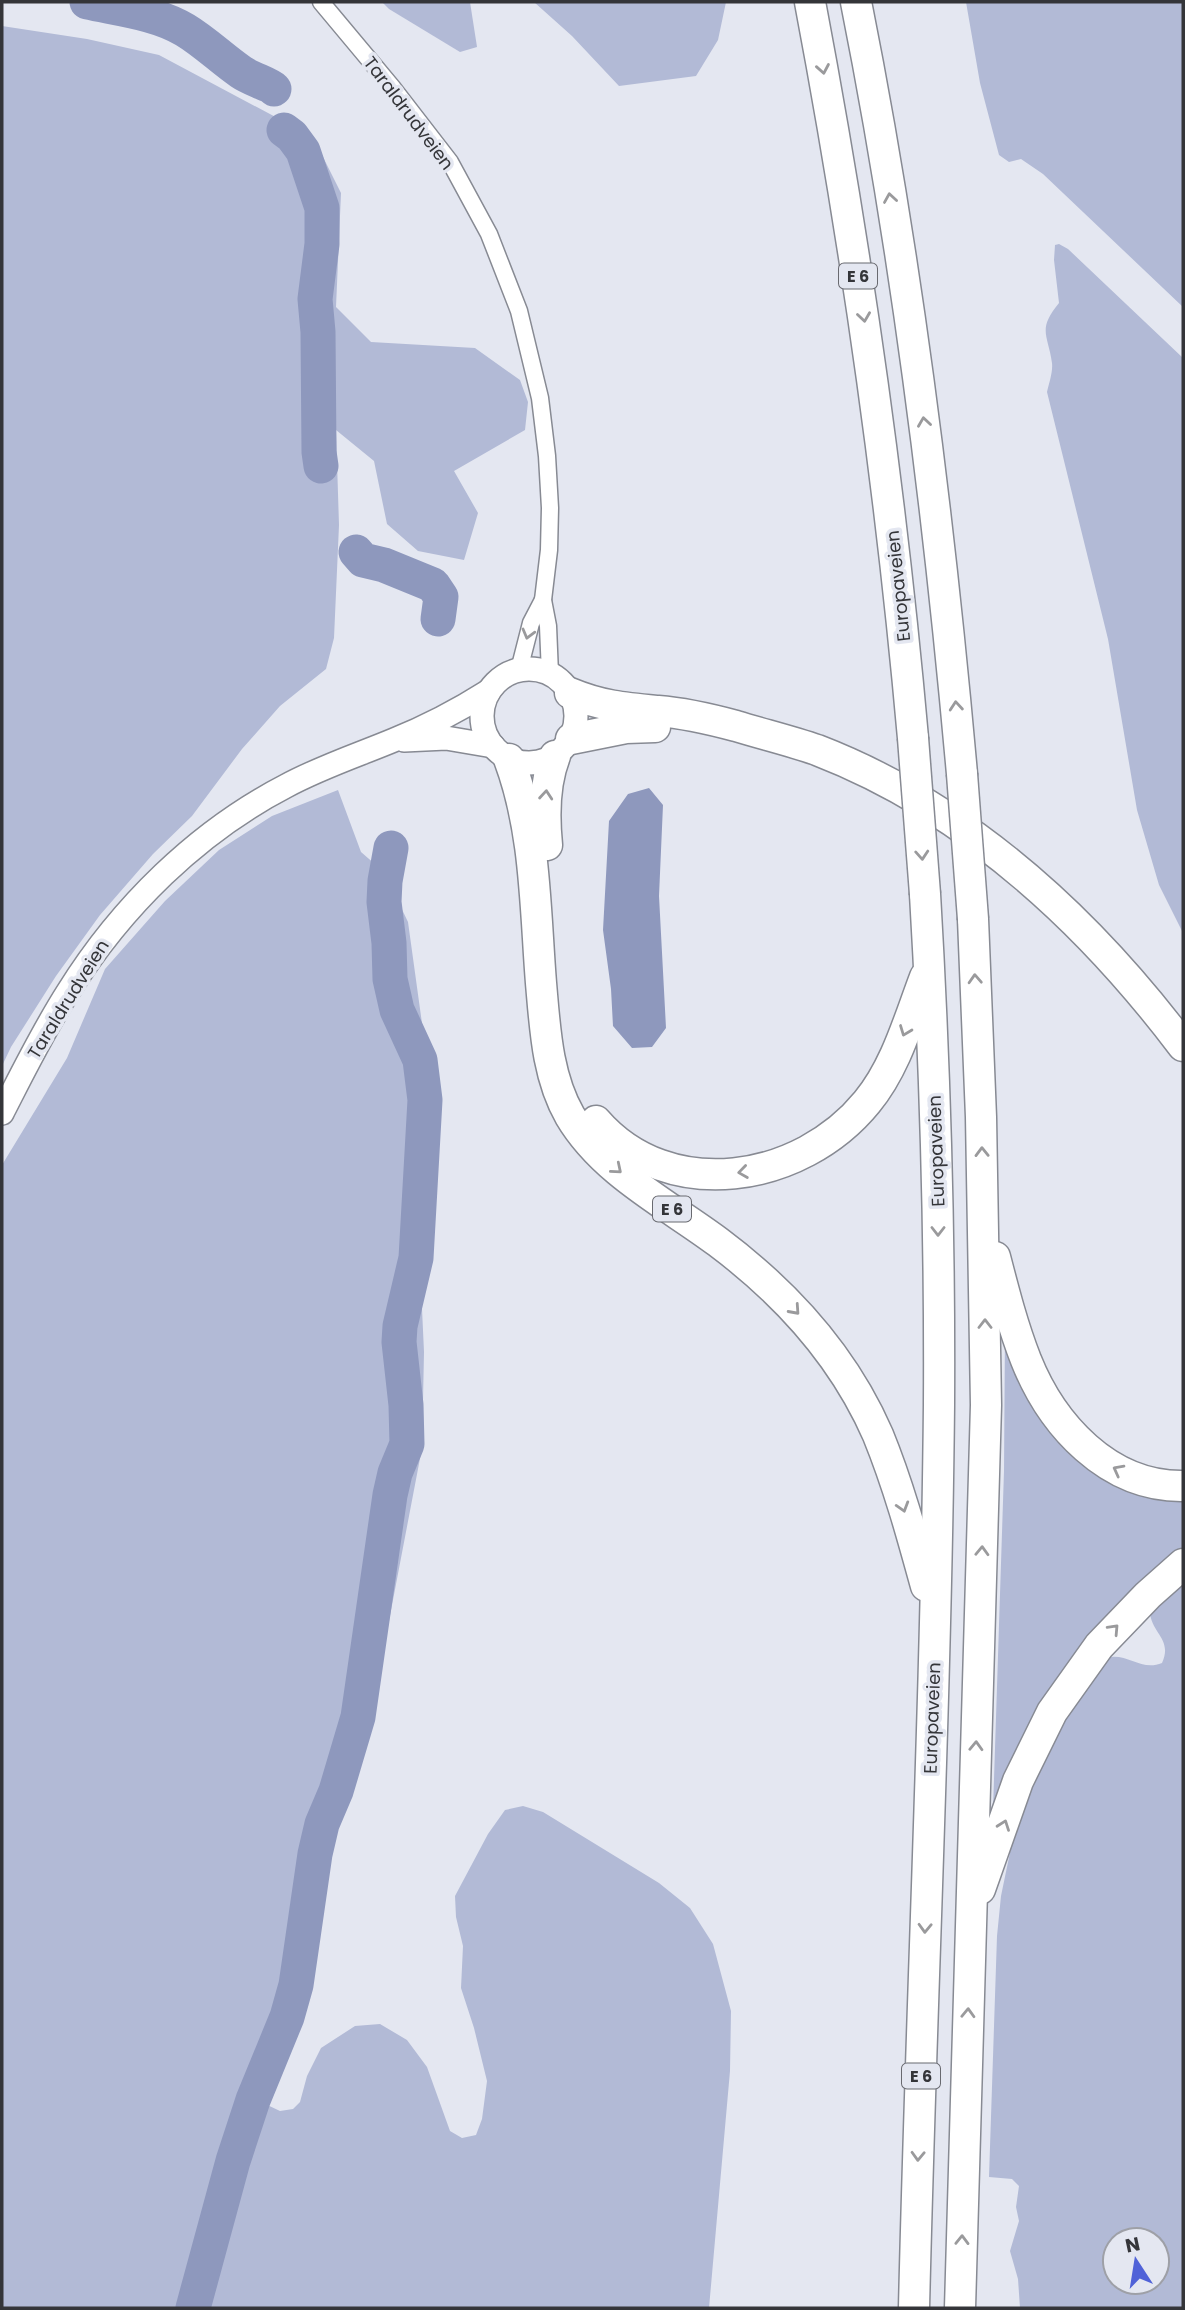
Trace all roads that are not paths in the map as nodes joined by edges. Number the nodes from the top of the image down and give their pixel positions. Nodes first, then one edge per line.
1 (320, 2) edge
2 (810, 2) edge
3 (856, 2) edge
4 (543, 600) junction
5 (519, 670) junction
6 (560, 684) junction
7 (489, 691) junction
8 (394, 740) junction
9 (563, 747) junction
10 (501, 753) junction
11 (929, 967) junction
12 (1183, 1045) edge
13 (1183, 1061) edge
14 (2, 1113) edge
15 (984, 1220) junction
16 (1183, 1486) edge
17 (1183, 1564) edge
18 (935, 1619) junction
19 (971, 1912) junction
20 (914, 2308) edge
21 (960, 2308) edge

1 - 4 street, Taraldrudveien
2 -> 11 highway, Europaveien / E 6, bridge
15 -> 3 highway, E 6, bridge
4 -> 5 street, Taraldrudveien
4 - 6 street, Taraldrudveien
5 - 6 main road
5 - 7 main road
6 - 9 main road
6 - 12 highway
7 - 8 main road, Taraldrudveien
7 - 10 main road
8 - 10 main road, Taraldrudveien
8 - 14 main road, Taraldrudveien
9 - 10 main road
11 -> 9 highway, E 6
9 - 13 highway
10 -> 18 highway, E 6
11 -> 18 highway, Europaveien / E 6
16 -> 15 highway, E 6
19 -> 15 highway, E 6
19 -> 17 highway, E 6
18 -> 20 highway, Europaveien / E 6
21 -> 19 highway, E 6

